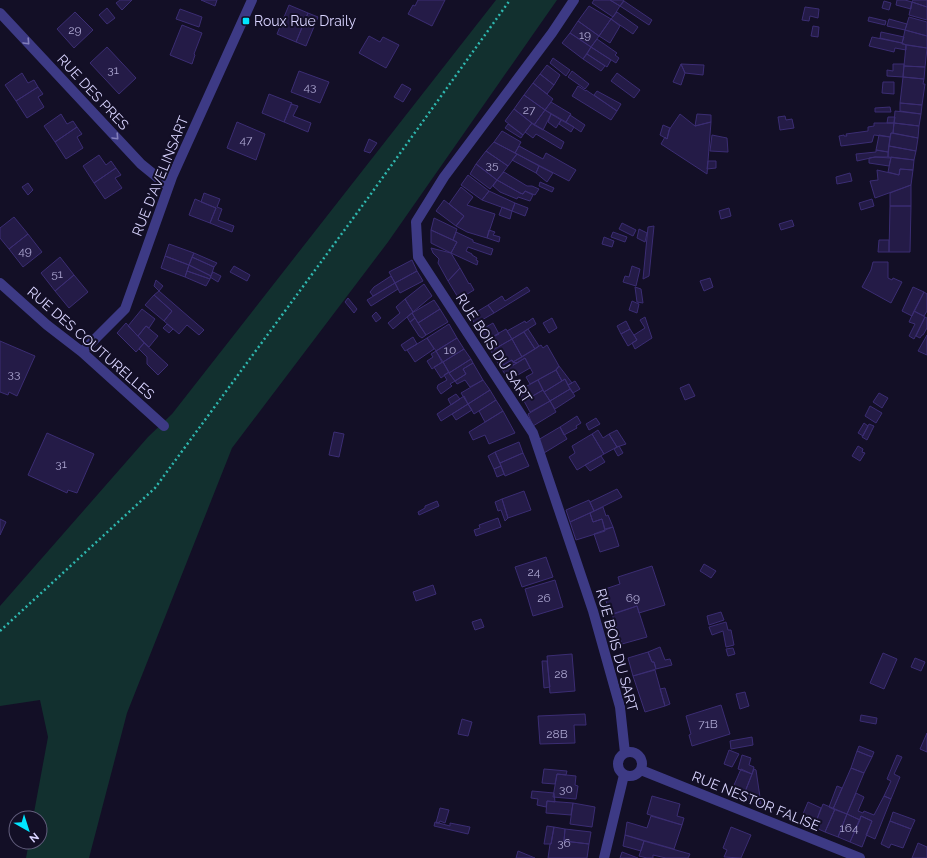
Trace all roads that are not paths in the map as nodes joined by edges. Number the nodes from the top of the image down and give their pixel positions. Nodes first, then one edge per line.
1 (252, 0) edge
2 (574, 0) edge
3 (0, 13) edge
4 (168, 186) junction
5 (0, 283) edge
6 (82, 352) junction
7 (164, 426) dead end
8 (625, 753) junction
9 (641, 770) junction
10 (624, 775) junction
11 (604, 858) edge
12 (860, 858) edge

1 - 4 street, RUE D'AVELINSART
2 - 8 street, RUE BOIS DU SART
3 -> 4 street, RUE DES PRES
4 - 6 street, RUE D'AVELINSART
5 - 6 street, RUE DES COUTURELLES
6 - 7 street, RUE DES COUTURELLES
8 - 9 street
8 - 10 street
9 - 10 street
9 - 12 street, RUE NESTOR FALISE
10 - 11 street

